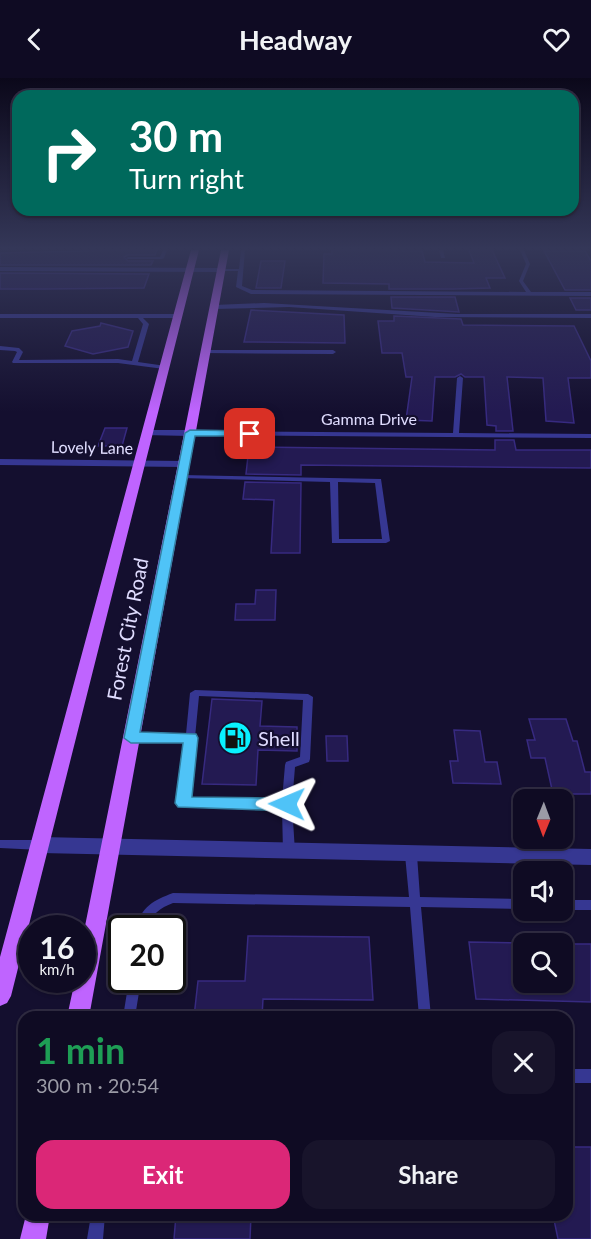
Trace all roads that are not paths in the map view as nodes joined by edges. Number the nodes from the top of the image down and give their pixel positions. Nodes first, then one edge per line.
1 (181, 304) edge
2 (290, 304) edge
3 (297, 304) edge
4 (214, 307) joint
5 (0, 316) edge
6 (139, 316) junction
7 (178, 316) junction
8 (591, 316) edge
9 (0, 348) edge
10 (205, 352) junction
11 (333, 352) dead end
12 (135, 362) junction
13 (165, 367) junction
14 (460, 378) dead end
15 (147, 433) junction
16 (190, 433) junction
17 (456, 435) junction
18 (591, 436) edge
19 (0, 462) edge
20 (140, 464) junction
21 (183, 471) junction
22 (334, 481) junction
23 (131, 738) junction
24 (191, 738) junction
25 (287, 804) junction
26 (0, 844) edge
27 (40, 845) junction
28 (112, 848) junction
29 (289, 852) junction
30 (411, 855) junction
31 (591, 857) edge
32 (415, 901) junction
33 (513, 904) edge
34 (573, 904) edge
35 (591, 905) edge
36 (146, 915) edge
37 (133, 993) edge
38 (0, 996) edge
39 (79, 1011) edge
40 (130, 1011) edge
41 (424, 1011) edge
42 (573, 1076) edge
43 (591, 1076) edge
44 (37, 1221) edge
45 (97, 1221) edge
46 (33, 1239) edge
47 (94, 1239) edge

1 - 7 main road, Forest City Road
2 - 4 lane
3 - 8 lane
4 - 10 main road, Forest City Road
5 - 6 lane
6 - 7 lane
6 - 12 lane
7 - 13 main road, Forest City Road
9 - 12 lane
10 - 11 lane
10 - 16 main road, Forest City Road
12 - 13 lane
13 - 15 main road, Forest City Road
14 - 17 lane
15 - 16 street, Gamma Drive
15 - 20 main road, Forest City Road
16 - 17 lane, Gamma Drive
16 - 21 main road, Forest City Road
17 - 18 lane, Gamma Drive
19 - 20 street, Lovely Lane
20 - 21 street, Lovely Lane
20 - 27 main road, Forest City Road
21 - 22 lane
21 - 23 main road, Forest City Road
22 - 22 lane
23 - 24 lane
23 - 28 main road, Forest City Road
24 - 25 lane
24 - 25 lane
25 - 29 lane
26 - 27 lane
27 - 28 street
27 - 38 main road, Forest City Road
28 - 29 street
28 - 39 main road, Forest City Road
29 - 30 street
30 - 31 street
30 - 32 lane
32 - 33 lane
32 - 36 lane
32 - 41 lane
34 - 35 lane
37 - 40 lane
42 - 43 lane
44 - 46 main road
45 - 47 lane

